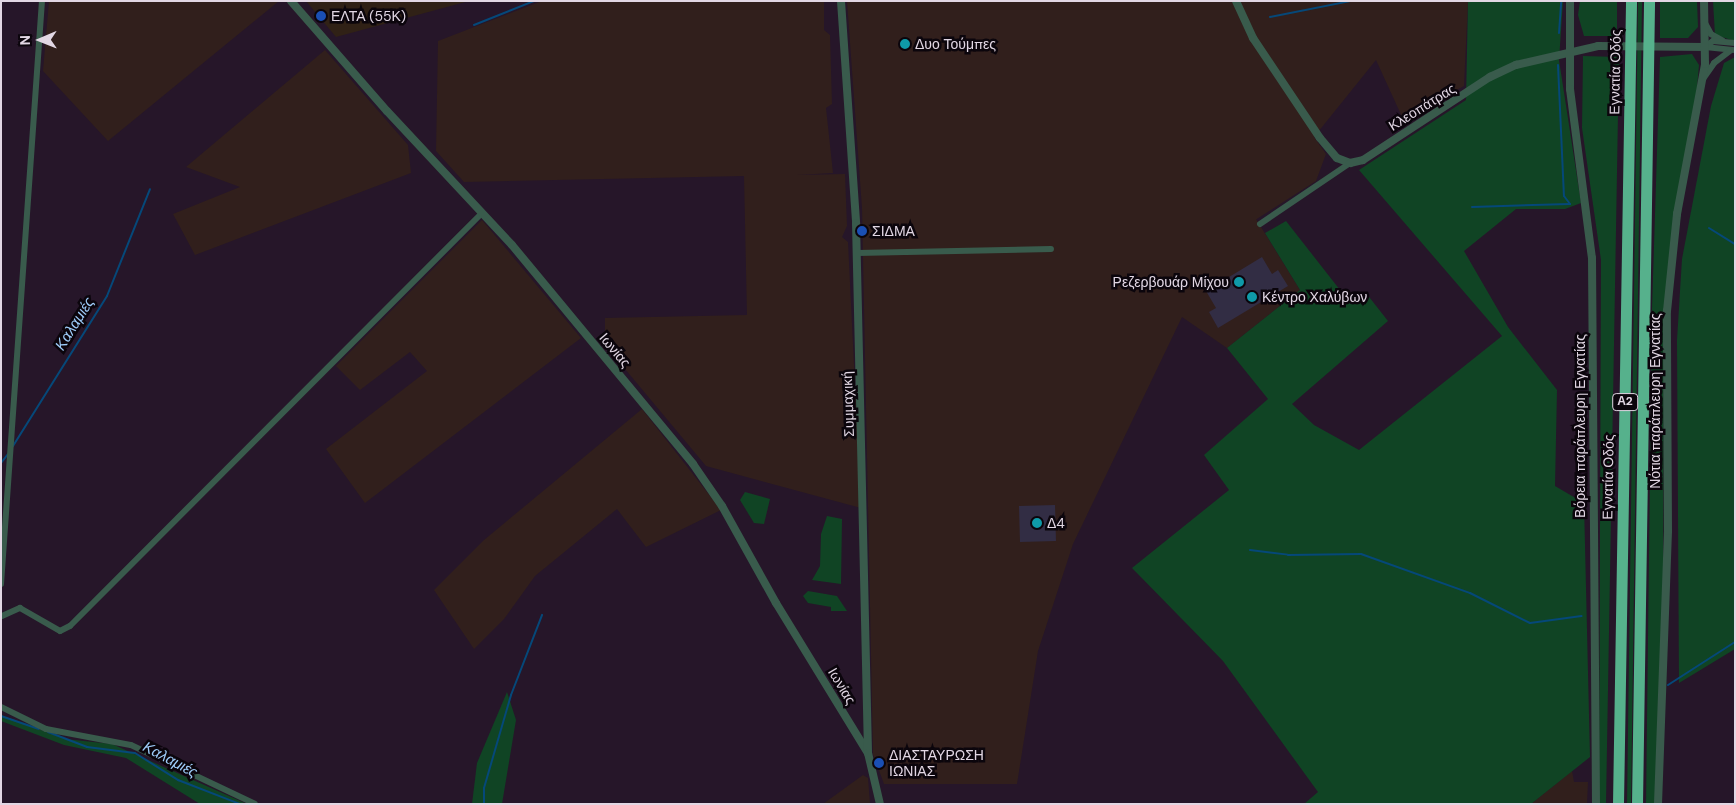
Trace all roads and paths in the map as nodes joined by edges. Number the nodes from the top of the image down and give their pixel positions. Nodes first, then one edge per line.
1 (42, 1) edge
2 (291, 1) edge
3 (841, 1) edge
4 (1236, 1) edge
5 (1570, 1) edge
6 (1631, 1) edge
7 (1649, 1) edge
8 (1704, 1) edge
9 (1704, 21) junction
10 (1723, 41) junction
11 (1735, 43) edge
12 (1704, 47) junction
13 (1568, 51) junction
14 (1732, 51) edge
15 (1703, 80) junction
16 (1350, 163) junction
17 (482, 213) junction
18 (1260, 224) dead end
19 (1051, 249) dead end
20 (857, 253) junction
21 (1, 584) edge
22 (2, 616) edge
23 (1, 707) edge
24 (870, 731) junction
25 (856, 733) junction
26 (868, 753) junction
27 (255, 804) edge
28 (880, 804) edge
29 (1596, 804) edge
30 (1618, 804) edge
31 (1637, 804) edge
32 (1658, 804) edge

1 - 21 street
2 - 17 street, Ιωνίας
3 - 20 street, Συμμαχική
4 - 16 street
5 - 13 street, Βόρεια παράπλευρη Εγνατίας
6 - 30 highway, Εγνατία Οδός / Α2
7 - 31 highway, Α2
8 - 9 street, Νότια παράπλευρη Εγνατίας
9 - 10 street
9 - 12 street, Νότια παράπλευρη Εγνατίας
10 - 11 street
10 - 12 street
12 - 13 street, Κλεοπάτρας
12 - 14 street
12 - 15 street, Νότια παράπλευρη Εγνατίας
13 - 16 street, Κλεοπάτρας
13 - 29 street, Βόρεια παράπλευρη Εγνατίας
14 - 15 street
15 - 32 street, Νότια παράπλευρη Εγνατίας
16 - 18 street
17 - 22 street
17 - 25 street, Ιωνίας
19 - 20 street
20 - 24 street, Συμμαχική
23 - 27 street
24 - 25 street
24 - 26 street, Συμμαχική
25 - 26 street, Ιωνίας
26 - 28 street, Συμμαχική

